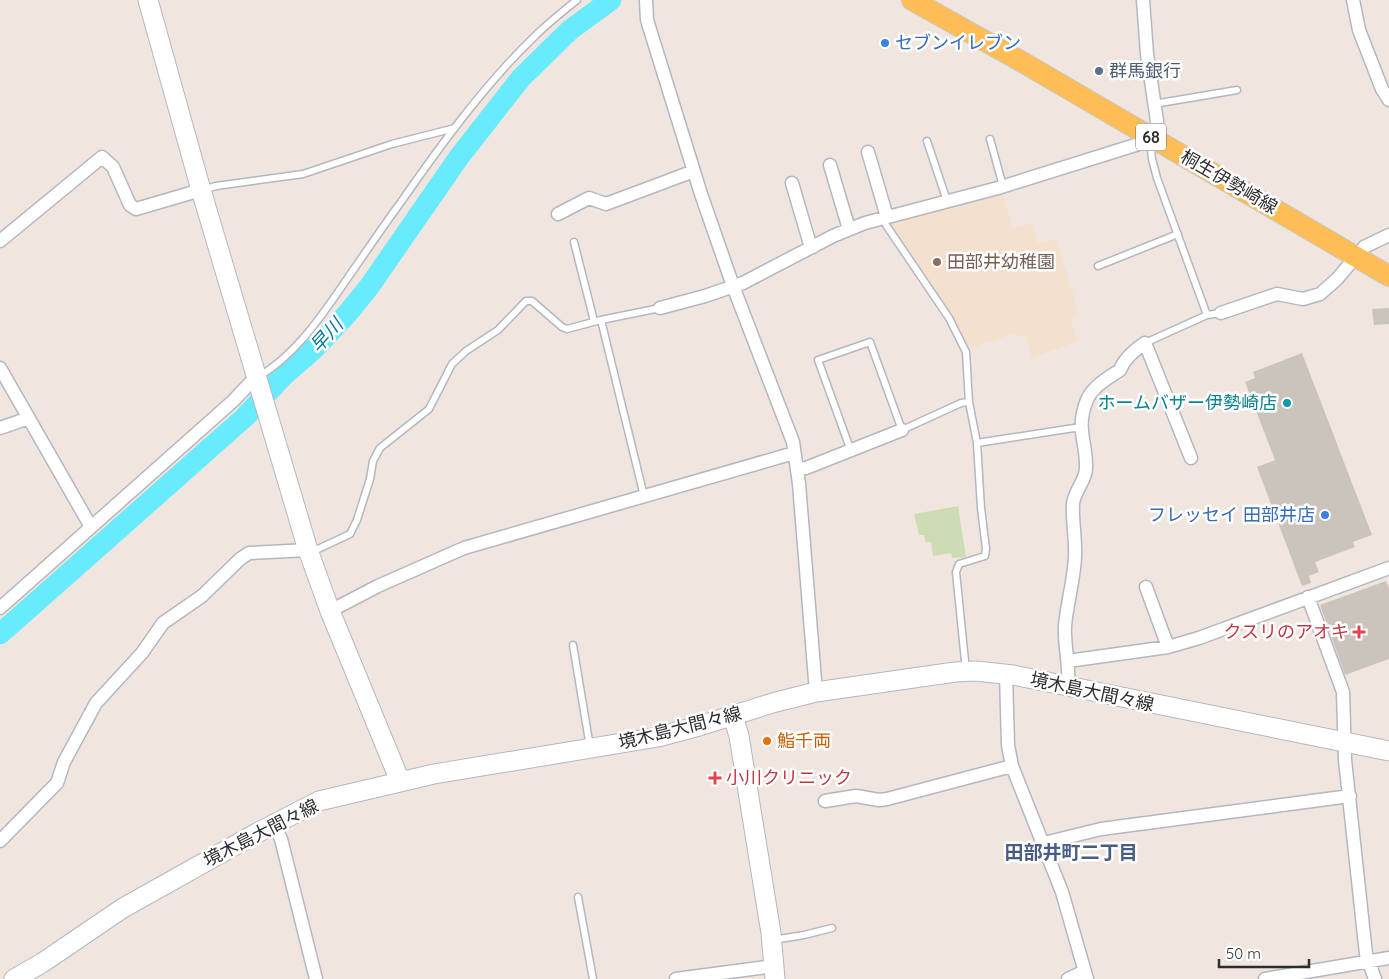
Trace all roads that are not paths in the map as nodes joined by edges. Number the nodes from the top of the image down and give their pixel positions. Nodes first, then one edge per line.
1 (148, 0) edge
2 (577, 0) edge
3 (646, 0) edge
4 (912, 0) edge
5 (1143, 0) edge
6 (1353, 0) edge
7 (1237, 90) dead end
8 (1388, 97) edge
9 (1154, 104) junction
10 (455, 128) junction
11 (1151, 137) junction
12 (990, 139) dead end
13 (927, 140) dead end
14 (868, 152) dead end
15 (830, 164) dead end
16 (694, 171) junction
17 (792, 183) dead end
18 (1003, 186) junction
19 (201, 190) junction
20 (947, 200) junction
21 (558, 214) dead end
22 (885, 218) junction
23 (849, 229) junction
24 (1178, 234) junction
25 (1389, 235) edge
26 (0, 241) edge
27 (574, 242) dead end
28 (813, 248) junction
29 (1357, 256) junction
30 (1098, 266) dead end
31 (1389, 276) edge
32 (733, 286) junction
33 (660, 308) joint
34 (1221, 313) joint
35 (1208, 315) junction
36 (597, 321) junction
37 (1145, 343) junction
38 (0, 368) edge
39 (258, 380) junction
40 (969, 402) junction
41 (29, 418) junction
42 (0, 428) edge
43 (1081, 429) junction
44 (902, 430) junction
45 (977, 443) junction
46 (851, 452) junction
47 (794, 453) junction
48 (1191, 458) dead end
49 (798, 469) junction
50 (644, 496) junction
51 (92, 527) junction
52 (308, 550) junction
53 (1389, 568) edge
54 (1146, 587) dead end
55 (1308, 598) junction
56 (0, 608) edge
57 (330, 611) junction
58 (573, 645) dead end
59 (1168, 648) junction
60 (1068, 661) junction
61 (966, 672) junction
62 (1006, 674) junction
63 (1068, 687) junction
64 (816, 692) junction
65 (733, 716) junction
66 (1346, 743) junction
67 (590, 748) junction
68 (1389, 751) edge
69 (1012, 766) junction
70 (400, 781) junction
71 (1350, 796) junction
72 (824, 801) dead end
73 (274, 824) junction
74 (0, 841) edge
75 (1044, 843) junction
76 (578, 897) dead end
77 (832, 928) dead end
78 (771, 940) junction
79 (1389, 958) edge
80 (1368, 962) junction
81 (774, 972) edge
82 (1086, 975) edge
83 (26, 976) edge
84 (316, 979) edge
85 (593, 979) edge
86 (676, 979) edge
87 (1068, 979) edge
88 (1266, 979) edge
89 (1375, 979) edge

1 - 19 main road
2 - 10 lane
3 - 16 street
4 - 11 main road, 桐生伊勢崎線 / 68
5 - 9 street
6 - 8 street
7 - 9 lane
9 - 11 street
10 - 19 lane
10 - 39 lane
11 - 18 street
11 - 24 lane
11 - 29 main road, 桐生伊勢崎線 / 68
12 - 18 lane
13 - 20 lane
14 - 22 street
15 - 23 street
16 - 21 street
16 - 32 street
17 - 28 street
18 - 20 street
19 - 26 street
19 - 39 main road
20 - 22 street
22 - 23 street
22 - 40 lane
23 - 28 street
24 - 30 lane
24 - 35 lane
25 - 29 street
27 - 36 lane
28 - 32 street
29 - 31 main road, 桐生伊勢崎線 / 68
29 - 34 street
32 - 33 street
32 - 47 street
33 - 36 lane
34 - 35 lane
35 - 37 lane
36 - 50 lane
36 - 52 lane
37 - 43 street
37 - 48 street
38 - 41 street
39 - 51 street
39 - 52 main road
40 - 44 lane
40 - 45 lane
41 - 42 street
41 - 51 street
43 - 45 lane
43 - 60 street
44 - 46 street
44 - 46 lane
45 - 61 lane
46 - 49 street
47 - 49 street
47 - 50 street
49 - 64 street
50 - 57 street
51 - 56 street
52 - 57 main road
52 - 74 street
53 - 55 street
54 - 59 street
55 - 59 street
55 - 66 street
57 - 70 main road
58 - 67 lane
59 - 60 street
60 - 63 street
61 - 62 main road, 境木島大間々線
61 - 64 main road, 境木島大間々線
62 - 63 main road, 境木島大間々線
62 - 69 street
63 - 66 main road, 境木島大間々線
64 - 65 main road, 境木島大間々線
65 - 67 main road, 境木島大間々線
65 - 78 main road
66 - 68 main road, 境木島大間々線
66 - 71 street
67 - 70 main road, 境木島大間々線
69 - 72 street
69 - 75 street
70 - 73 main road, 境木島大間々線
71 - 75 street
71 - 80 street
73 - 83 main road, 境木島大間々線
73 - 84 street
75 - 82 street
76 - 85 lane
77 - 78 lane
78 - 81 main road
79 - 80 street
80 - 88 street
80 - 89 street
81 - 86 street
82 - 87 street

